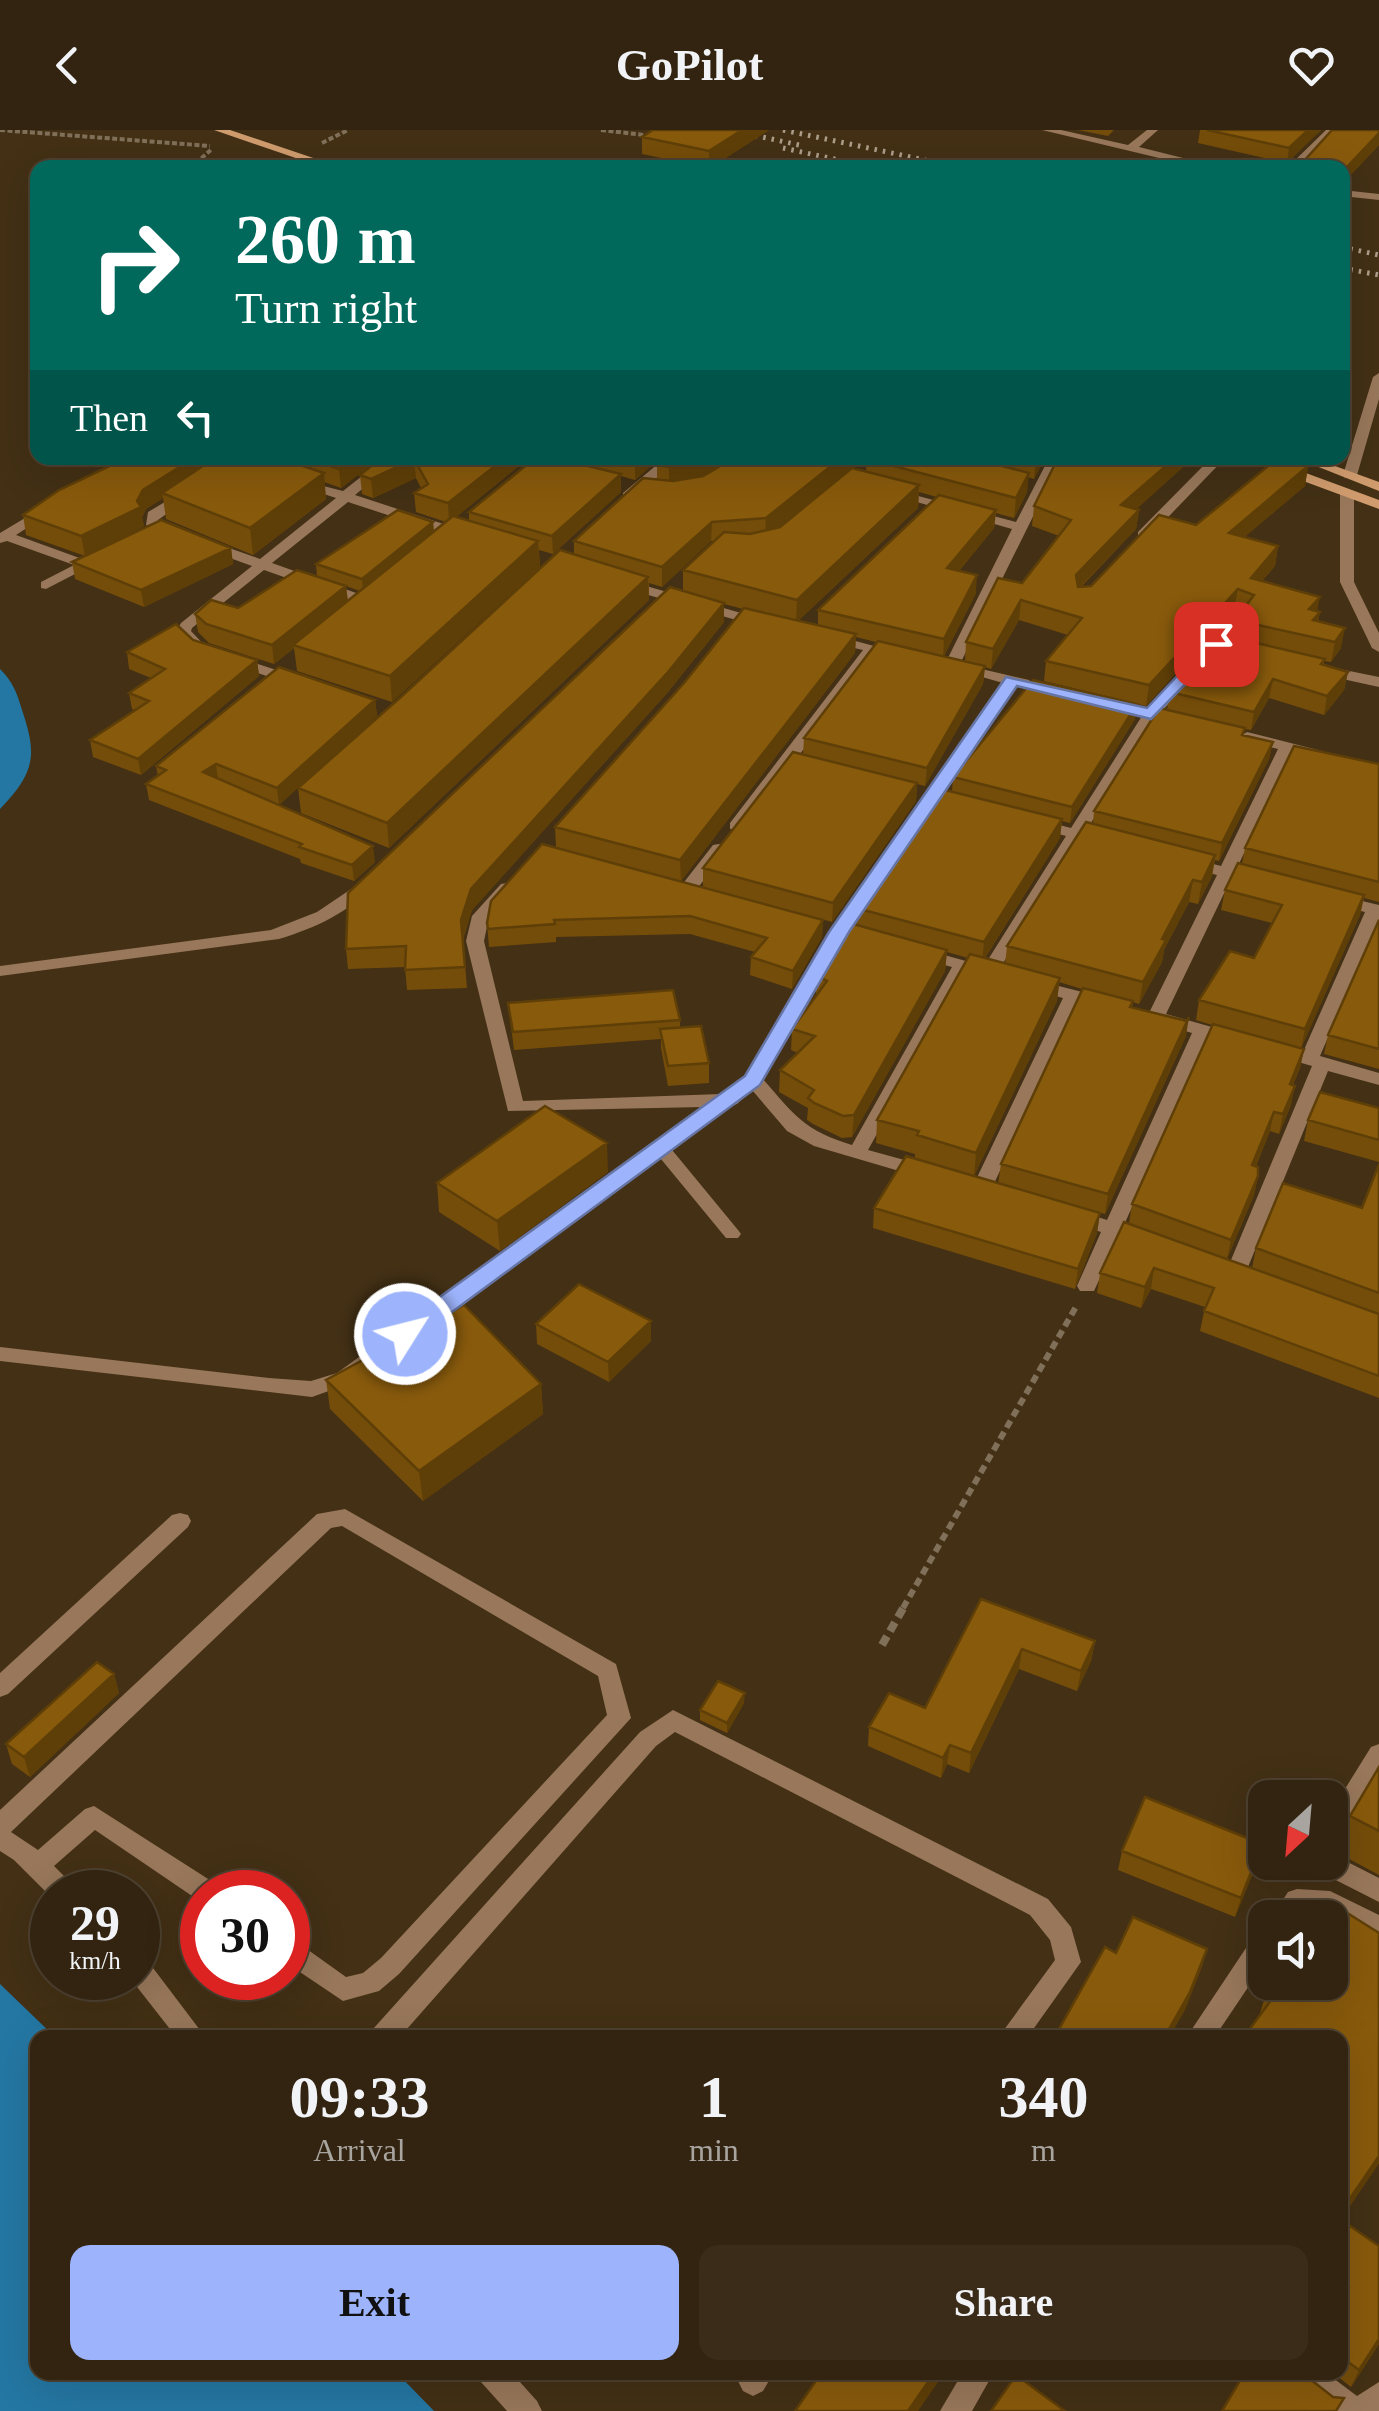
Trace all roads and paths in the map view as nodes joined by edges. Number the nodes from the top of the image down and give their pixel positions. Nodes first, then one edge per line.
1 (0, 130) edge
2 (219, 130) edge
3 (601, 130) edge
4 (618, 130) edge
5 (1047, 130) edge
6 (1152, 130) edge
7 (1332, 130) edge
8 (240, 136) junction
9 (1131, 148) junction
10 (314, 160) edge
11 (1183, 160) edge
12 (1300, 160) edge
13 (1350, 194) edge
14 (1379, 197) edge
15 (1379, 377) edge
16 (384, 465) edge
17 (534, 465) edge
18 (554, 465) edge
19 (666, 465) edge
20 (1052, 465) edge
21 (1211, 465) edge
22 (1273, 465) edge
23 (1322, 465) edge
24 (570, 471) edge
25 (524, 474) edge
26 (1350, 475) junction
27 (290, 478) edge
28 (1020, 483) edge
29 (620, 484) edge
30 (1379, 487) edge
31 (194, 488) edge
32 (1040, 488) junction
33 (644, 490) junction
34 (882, 490) edge
35 (1347, 493) junction
36 (66, 496) edge
37 (342, 496) junction
38 (935, 504) junction
39 (1379, 505) edge
40 (612, 513) edge
41 (922, 517) edge
42 (468, 521) edge
43 (162, 527) junction
44 (1020, 528) junction
45 (455, 533) junction
46 (146, 534) edge
47 (3, 538) edge
48 (472, 538) edge
49 (1136, 543) edge
50 (440, 544) edge
51 (116, 550) edge
52 (86, 565) junction
53 (257, 565) junction
54 (614, 580) edge
55 (46, 585) dead end
56 (383, 590) edge
57 (674, 591) junction
58 (368, 602) junction
59 (655, 608) edge
60 (1240, 616) edge
61 (349, 618) edge
62 (785, 628) edge
63 (818, 636) edge
64 (1216, 644) junction
65 (872, 648) junction
66 (1234, 648) edge
67 (1379, 648) edge
68 (935, 663) junction
69 (292, 664) edge
70 (1308, 666) edge
71 (278, 675) junction
72 (1012, 680) junction
73 (1379, 682) edge
74 (264, 686) edge
75 (312, 686) edge
76 (1042, 687) edge
77 (1096, 700) edge
78 (1151, 714) junction
79 (1203, 726) edge
80 (1236, 734) edge
81 (1287, 746) junction
82 (786, 760) junction
83 (1342, 760) edge
84 (823, 769) edge
85 (1022, 820) edge
86 (1076, 834) junction
87 (1113, 844) edge
88 (1169, 858) edge
89 (380, 871) edge
90 (1225, 872) junction
91 (517, 878) edge
92 (1282, 886) edge
93 (1319, 895) edge
94 (706, 896) edge
95 (1377, 910) edge
96 (892, 946) edge
97 (962, 965) junction
98 (0, 972) edge
99 (1006, 977) junction
100 (1072, 995) junction
101 (1139, 1013) junction
102 (1202, 1030) junction
103 (1315, 1061) junction
104 (1379, 1079) edge
105 (753, 1080) junction
106 (732, 1100) junction
107 (662, 1149) junction
108 (857, 1153) junction
109 (1056, 1211) edge
110 (1112, 1227) junction
111 (732, 1234) dead end
112 (1165, 1246) edge
113 (1236, 1272) edge
114 (1087, 1286) joint
115 (0, 1354) edge
116 (180, 1521) dead end
117 (882, 1645) dead end
118 (0, 1688) edge
119 (1379, 1754) edge
120 (1348, 1805) edge
121 (0, 1826) edge
122 (0, 1838) edge
123 (37, 1866) junction
124 (41, 1870) edge
125 (180, 1874) edge
126 (1348, 1874) edge
127 (1379, 1890) edge
128 (1348, 1911) edge
129 (1379, 1928) edge
130 (310, 1966) edge
131 (1248, 1966) edge
132 (160, 1996) edge
133 (188, 2030) edge
134 (389, 2030) edge
135 (1017, 2030) edge
136 (1205, 2030) edge
137 (498, 2380) edge
138 (975, 2380) edge
139 (1311, 2380) edge
140 (1379, 2396) edge
141 (527, 2411) edge
142 (955, 2411) edge
143 (1352, 2411) edge
144 (1362, 2411) edge

1 - 8 path
2 - 8 main road
3 - 4 path
5 - 9 street
6 - 9 street
7 - 12 street
8 - 10 main road
9 - 11 street
13 - 14 street
15 - 26 street
16 - 37 street
17 - 25 street
18 - 24 street
19 - 33 street
20 - 32 street
21 - 49 street
22 - 35 main road
23 - 26 main road
26 - 30 main road
27 - 37 street
28 - 32 street
29 - 33 street
31 - 43 street
32 - 44 street
33 - 40 street
34 - 38 street
35 - 39 main road
35 - 67 street
36 - 47 street
37 - 45 street
37 - 53 street
38 - 41 street
38 - 44 street
42 - 45 street
43 - 46 street
43 - 53 street
44 - 68 street
45 - 48 street
45 - 50 street
47 - 52 street
51 - 52 street
52 - 55 street
53 - 58 street
53 - 71 street
54 - 57 street
56 - 58 street
57 - 59 street
57 - 62 street
58 - 61 street
60 - 64 street
63 - 65 street
64 - 66 street
64 - 78 street
65 - 68 street
65 - 82 street
68 - 72 street
69 - 71 street
70 - 73 street
71 - 74 street
71 - 75 street
72 - 76 street
72 - 105 street
77 - 78 street
78 - 79 street
78 - 86 street
80 - 81 street
81 - 83 street
81 - 90 street
82 - 84 street
82 - 94 street
85 - 86 street
86 - 87 street
86 - 99 street
88 - 90 street
89 - 98 street
90 - 92 street
90 - 101 street
91 - 106 street
93 - 95 street
95 - 103 street
96 - 97 street
97 - 99 street
97 - 108 street
99 - 100 street
100 - 101 street
100 - 108 street
101 - 102 street
102 - 103 street
102 - 110 street
103 - 104 street
103 - 113 street
105 - 106 street
105 - 108 street
106 - 107 street
107 - 111 lane
107 - 115 street
109 - 110 street
110 - 112 street
110 - 114 street
114 - 117 path
116 - 118 street
119 - 120 street
121 - 130 street
122 - 123 street
123 - 124 street
123 - 125 street
126 - 127 street
128 - 129 street
131 - 136 street
132 - 133 street
134 - 135 street
137 - 141 street
138 - 142 street
139 - 143 street
140 - 144 street

